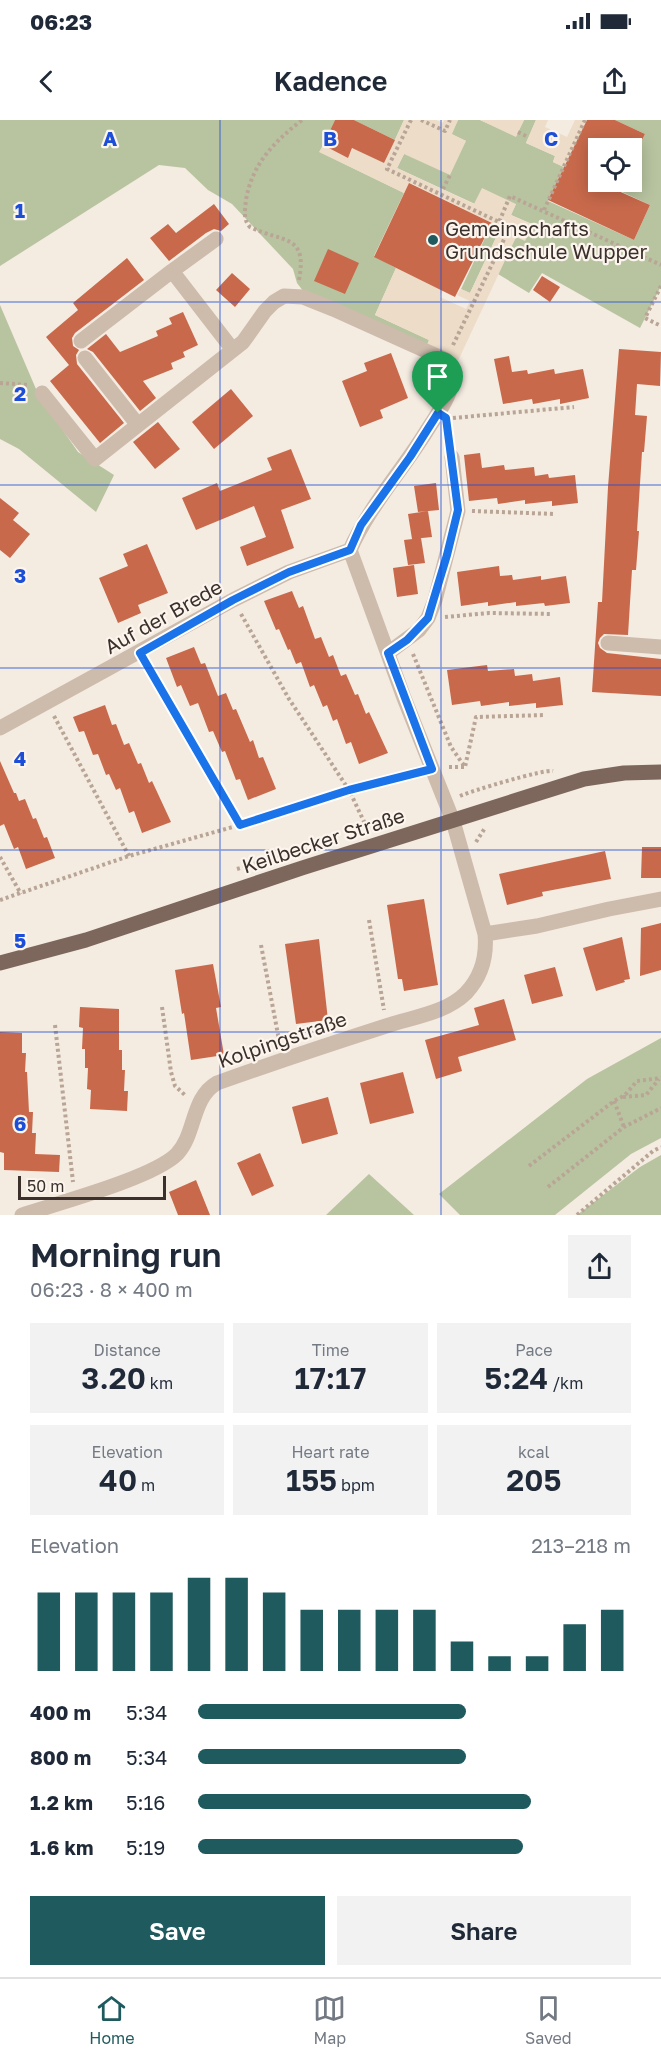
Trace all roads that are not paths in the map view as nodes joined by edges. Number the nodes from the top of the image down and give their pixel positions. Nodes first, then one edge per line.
1 (216, 239) dead end
2 (172, 271) junction
3 (81, 341) dead end
4 (238, 346) junction
5 (85, 358) dead end
6 (42, 393) road end
7 (138, 425) junction
8 (452, 458) dead end
9 (350, 550) junction
10 (608, 643) dead end
11 (661, 647) edge
12 (388, 653) junction
13 (0, 728) edge
14 (661, 772) edge
15 (453, 821) junction
16 (661, 899) edge
17 (485, 934) junction
18 (0, 963) edge
19 (22, 1215) edge

1 - 2 street
2 - 3 street
2 - 4 street
4 - 7 street
4 - 9 street
5 - 7 street
6 - 7 street
8 - 12 street
9 - 12 street
9 - 13 street, Auf der Brede
10 - 11 street
12 - 15 street
14 - 15 main road, Keilbecker Straße
15 - 17 street, Kolpingstraße
15 - 18 main road, Keilbecker Straße
16 - 17 street
17 - 19 street, Kolpingstraße

